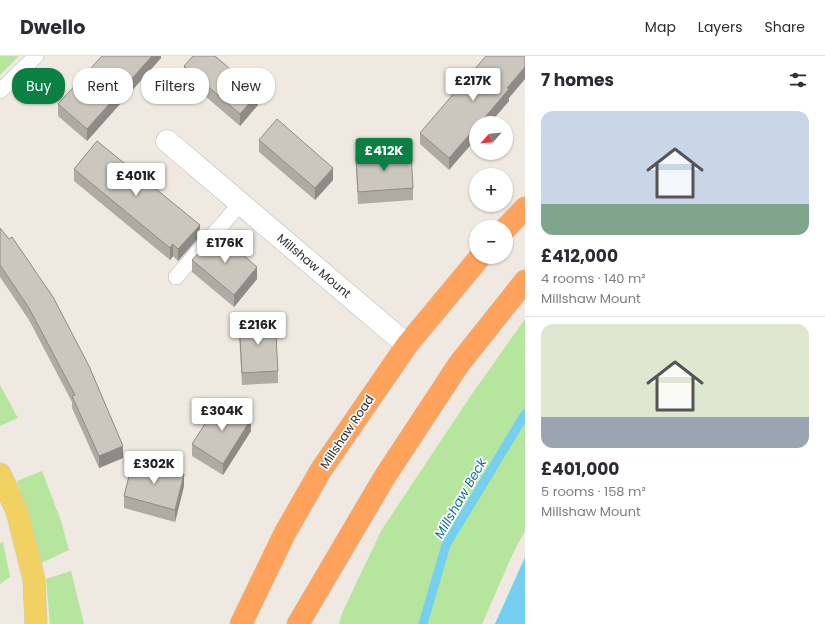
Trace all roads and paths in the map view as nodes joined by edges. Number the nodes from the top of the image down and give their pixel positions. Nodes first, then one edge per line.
1 (36, 56) edge
2 (0, 91) edge
3 (167, 141) dead end
4 (236, 200) junction
5 (525, 208) edge
6 (513, 221) edge
7 (474, 264) edge
8 (173, 274) dead end
9 (525, 281) edge
10 (407, 345) junction
11 (0, 474) edge
12 (36, 624) edge
13 (241, 624) edge
14 (298, 624) edge

1 - 2 lane
3 - 4 street, Millshaw Mount
4 - 8 lane
4 - 10 street, Millshaw Mount
5 - 6 highway
7 - 10 highway, Millshaw Road
9 - 14 highway
10 - 13 highway, Millshaw Road
11 - 12 main road

